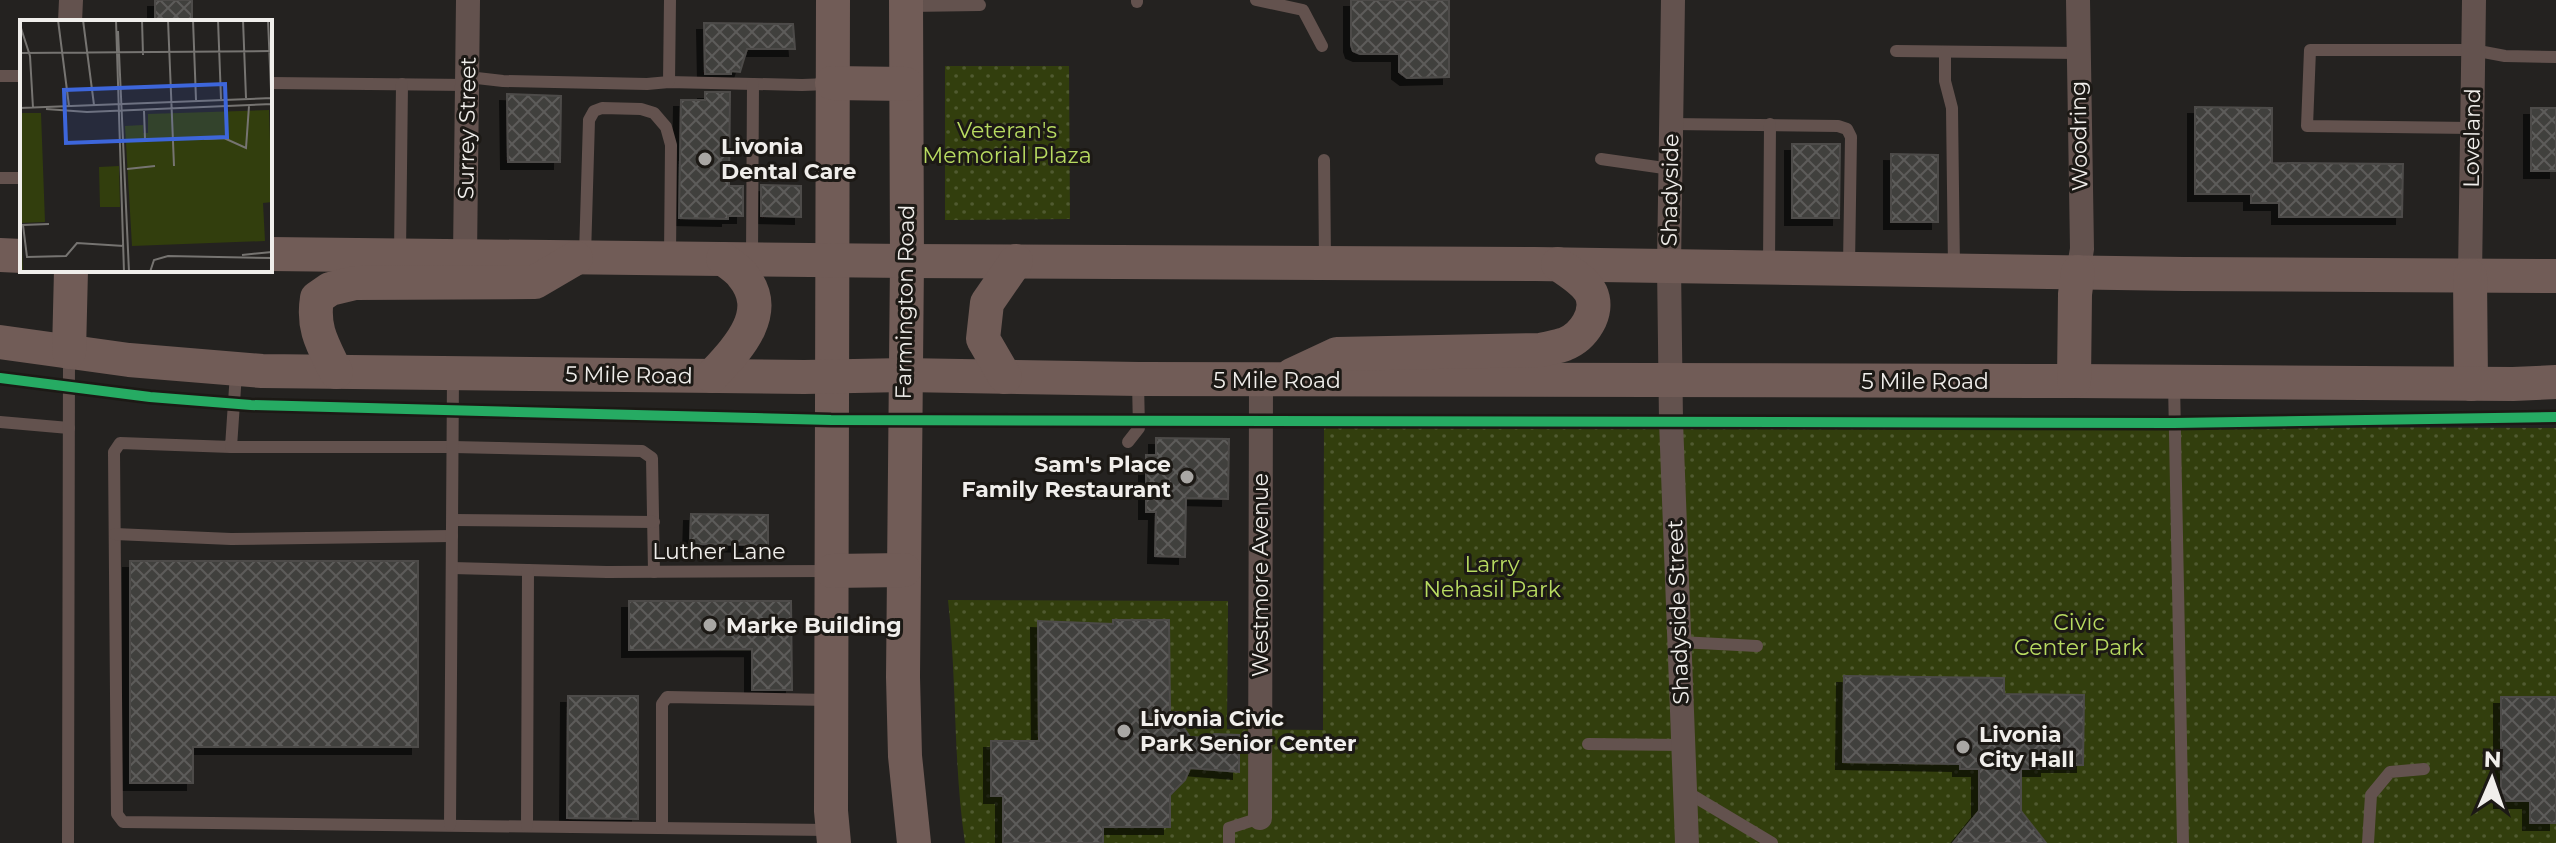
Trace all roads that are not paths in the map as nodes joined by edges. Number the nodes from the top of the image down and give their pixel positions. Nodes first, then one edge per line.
1 (71, 0) edge
2 (468, 0) edge
3 (670, 0) edge
4 (833, 0) edge
5 (1256, 0) edge
6 (1673, 0) edge
7 (2078, 0) edge
8 (2474, 0) edge
9 (906, 3) edge
10 (980, 5) dead end
11 (70, 20) edge
12 (1322, 46) dead end
13 (2473, 50) junction
14 (1896, 51) dead end
15 (1945, 52) junction
16 (2078, 53) junction
17 (2556, 57) edge
18 (468, 81) junction
19 (669, 82) junction
20 (272, 83) edge
21 (832, 83) junction
22 (402, 84) junction
23 (753, 84) junction
24 (906, 84) junction
25 (1671, 124) junction
26 (1770, 124) junction
27 (2472, 128) junction
28 (1601, 159) dead end
29 (1324, 160) dead end
30 (1671, 169) junction
31 (272, 254) edge
32 (0, 255) edge
33 (20, 256) edge
34 (400, 256) junction
35 (465, 257) junction
36 (581, 258) junction
37 (670, 259) junction
38 (738, 259) junction
39 (832, 260) junction
40 (907, 261) junction
41 (1016, 261) junction
42 (1325, 263) junction
43 (1558, 264) junction
44 (1669, 266) junction
45 (1769, 268) junction
46 (1849, 269) junction
47 (1954, 271) junction
48 (71, 272) edge
49 (2078, 272) junction
50 (2470, 276) junction
51 (2556, 276) edge
52 (0, 342) edge
53 (69, 352) junction
54 (236, 370) junction
55 (336, 372) junction
56 (453, 373) junction
57 (904, 375) junction
58 (712, 376) junction
59 (832, 377) junction
60 (1005, 377) junction
61 (1139, 379) junction
62 (1271, 380) junction
63 (1671, 381) junction
64 (2074, 381) junction
65 (2556, 382) edge
66 (2174, 383) junction
67 (2471, 384) junction
68 (0, 422) edge
69 (69, 428) junction
70 (1128, 442) dead end
71 (231, 447) junction
72 (453, 447) junction
73 (453, 520) junction
74 (654, 522) junction
75 (115, 534) junction
76 (452, 536) junction
77 (452, 568) junction
78 (528, 570) junction
79 (904, 570) junction
80 (832, 571) junction
81 (654, 572) junction
82 (1680, 642) junction
83 (1757, 646) dead end
84 (831, 700) junction
85 (1588, 744) dead end
86 (1683, 745) junction
87 (2424, 769) dead end
88 (1685, 790) junction
89 (1260, 818) joint
90 (450, 825) junction
91 (527, 826) junction
92 (662, 828) junction
93 (833, 836) edge
94 (68, 843) edge
95 (914, 843) edge
96 (1229, 843) edge
97 (1687, 843) edge
98 (1772, 843) edge
99 (2183, 843) edge
100 (2368, 843) edge

1 - 11 street
2 - 18 street, Surrey Street
3 - 19 lane
4 - 21 main road
5 - 12 lane
6 - 25 street, Shadyside
7 - 16 street, Woodring
8 - 13 street, Loveland
9 - 10 lane
9 - 24 main road, Farmington Road
13 - 17 lane
13 - 27 street, Loveland
13 - 27 lane
14 - 15 lane
15 - 16 lane
15 - 47 lane
16 - 49 street, Woodring
18 - 19 lane
18 - 22 lane
18 - 35 street, Surrey Street
19 - 23 lane
20 - 22 lane
21 - 23 lane
21 - 24 main road
21 - 39 main road
22 - 34 lane
23 - 38 lane
24 - 40 main road, Farmington Road
25 - 26 lane
25 - 30 street, Shadyside
26 - 45 lane
26 - 46 lane
27 - 50 street, Loveland
28 - 30 lane
29 - 42 lane
30 - 44 street, Shadyside
31 - 34 main road
32 - 33 main road
34 - 35 main road
35 - 36 main road
36 - 37 main road
36 - 37 lane
36 - 55 main road
37 - 38 main road
38 - 39 main road
38 - 58 main road
39 - 40 main road
39 - 59 main road
40 - 41 main road
40 - 57 main road, Farmington Road
41 - 42 main road
41 - 60 main road
42 - 43 main road
43 - 44 main road
43 - 62 main road
44 - 45 main road
44 - 63 street, Shadyside
45 - 46 main road
46 - 47 main road
47 - 49 main road
48 - 53 main road
49 - 50 main road
49 - 64 main road
50 - 51 main road
50 - 67 main road
52 - 53 main road, 5 Mile Road
53 - 54 main road, 5 Mile Road
53 - 69 lane
54 - 55 main road, 5 Mile Road
54 - 71 lane
55 - 56 main road, 5 Mile Road
56 - 58 main road, 5 Mile Road
56 - 72 lane
57 - 59 main road, 5 Mile Road
57 - 60 main road, 5 Mile Road
57 - 79 main road, Farmington Road
58 - 59 main road, 5 Mile Road
59 - 80 main road
60 - 61 main road, 5 Mile Road
61 - 62 main road, 5 Mile Road
61 - 70 lane
62 - 63 main road, 5 Mile Road
62 - 89 street, Westmore Avenue
63 - 64 main road, 5 Mile Road
63 - 82 street, Shadyside Street
64 - 66 main road, 5 Mile Road
65 - 67 main road, 5 Mile Road
66 - 67 main road, 5 Mile Road
66 - 99 lane
68 - 69 lane
69 - 94 lane
71 - 72 lane
71 - 75 lane
72 - 73 lane
72 - 74 lane
73 - 74 lane
73 - 76 lane
74 - 81 lane
75 - 76 lane
75 - 90 lane
76 - 77 lane
77 - 78 lane, Luther Lane
77 - 90 lane
78 - 81 lane, Luther Lane
78 - 91 lane
79 - 80 main road
79 - 95 main road, Farmington Road
80 - 81 lane, Luther Lane
80 - 84 main road
82 - 83 lane
82 - 86 street, Shadyside Street
84 - 92 lane
84 - 93 main road
85 - 86 lane
86 - 88 street, Shadyside Street
87 - 100 lane
88 - 97 street, Shadyside Street
88 - 98 lane
89 - 96 lane
90 - 91 lane
91 - 92 lane
92 - 93 lane

